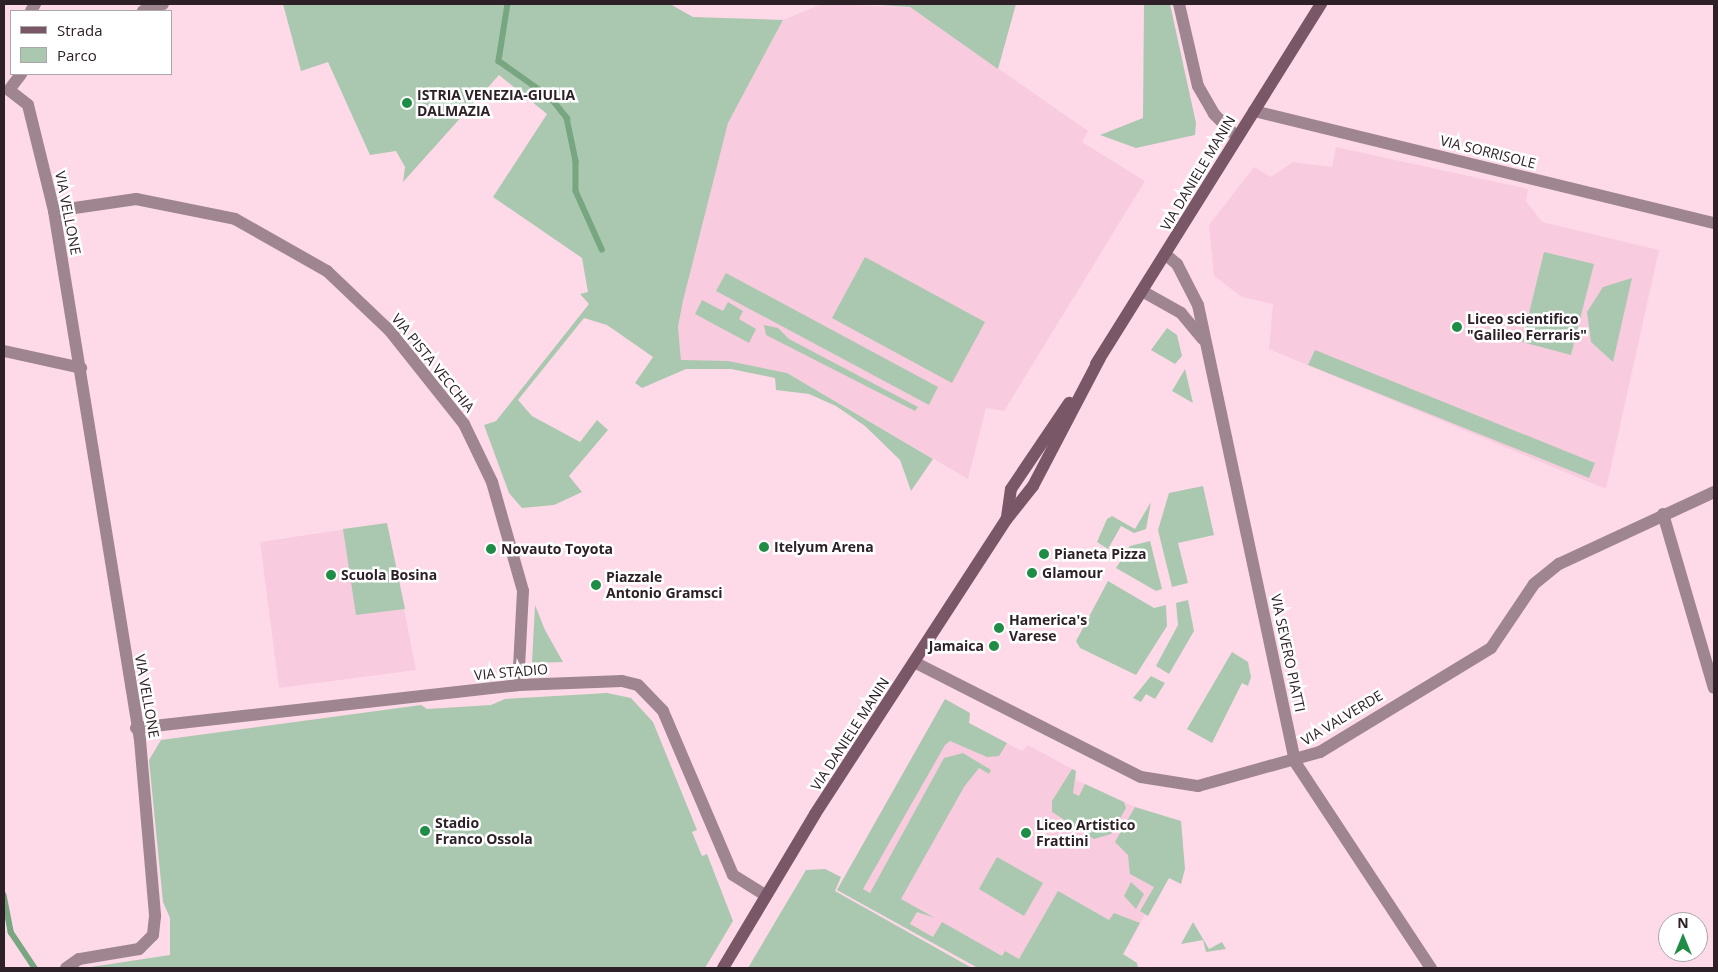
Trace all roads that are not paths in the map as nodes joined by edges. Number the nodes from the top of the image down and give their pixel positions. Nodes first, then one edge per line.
1 (164, 4) edge
2 (1179, 4) edge
3 (1322, 4) edge
4 (146, 10) edge
5 (13, 75) edge
6 (20, 75) edge
7 (7, 90) edge
8 (1254, 111) junction
9 (1236, 136) junction
10 (54, 211) junction
11 (1714, 223) edge
12 (1165, 254) junction
13 (1142, 292) junction
14 (1203, 338) junction
15 (4, 352) edge
16 (81, 368) junction
17 (1714, 492) edge
18 (1663, 514) junction
19 (914, 662) junction
20 (518, 686) junction
21 (1714, 688) edge
22 (136, 728) junction
23 (1295, 762) junction
24 (765, 895) junction
25 (66, 968) edge
26 (722, 968) edge
27 (1431, 968) edge

1 - 4 street
2 - 9 street
3 - 8 main road, VIA DANIELE MANIN
5 - 7 street
6 - 7 street
7 - 10 street, VIA VELLONE
8 - 9 main road, VIA DANIELE MANIN
8 - 11 street, VIA SORRISOLE
9 - 12 main road, VIA DANIELE MANIN
10 - 16 street, VIA VELLONE
10 - 20 street, VIA PISTA VECCHIA
12 - 13 main road, VIA DANIELE MANIN
12 - 14 street, VIA SEVERO PIATTI
13 - 14 street, VIA SEVERO PIATTI
13 - 19 main road, VIA DANIELE MANIN
14 - 23 street, VIA SEVERO PIATTI
15 - 16 street
16 - 22 street, VIA VELLONE
17 - 18 street, VIA VALVERDE
18 - 21 street
18 - 23 street, VIA VALVERDE
19 - 23 street, VIA VALVERDE
19 - 24 main road, VIA DANIELE MANIN
20 - 22 street, VIA STADIO
20 - 24 street, VIA STADIO
22 - 25 street, VIA VELLONE
23 - 27 street, VIA SEVERO PIATTI
24 - 26 main road, VIA DANIELE MANIN

